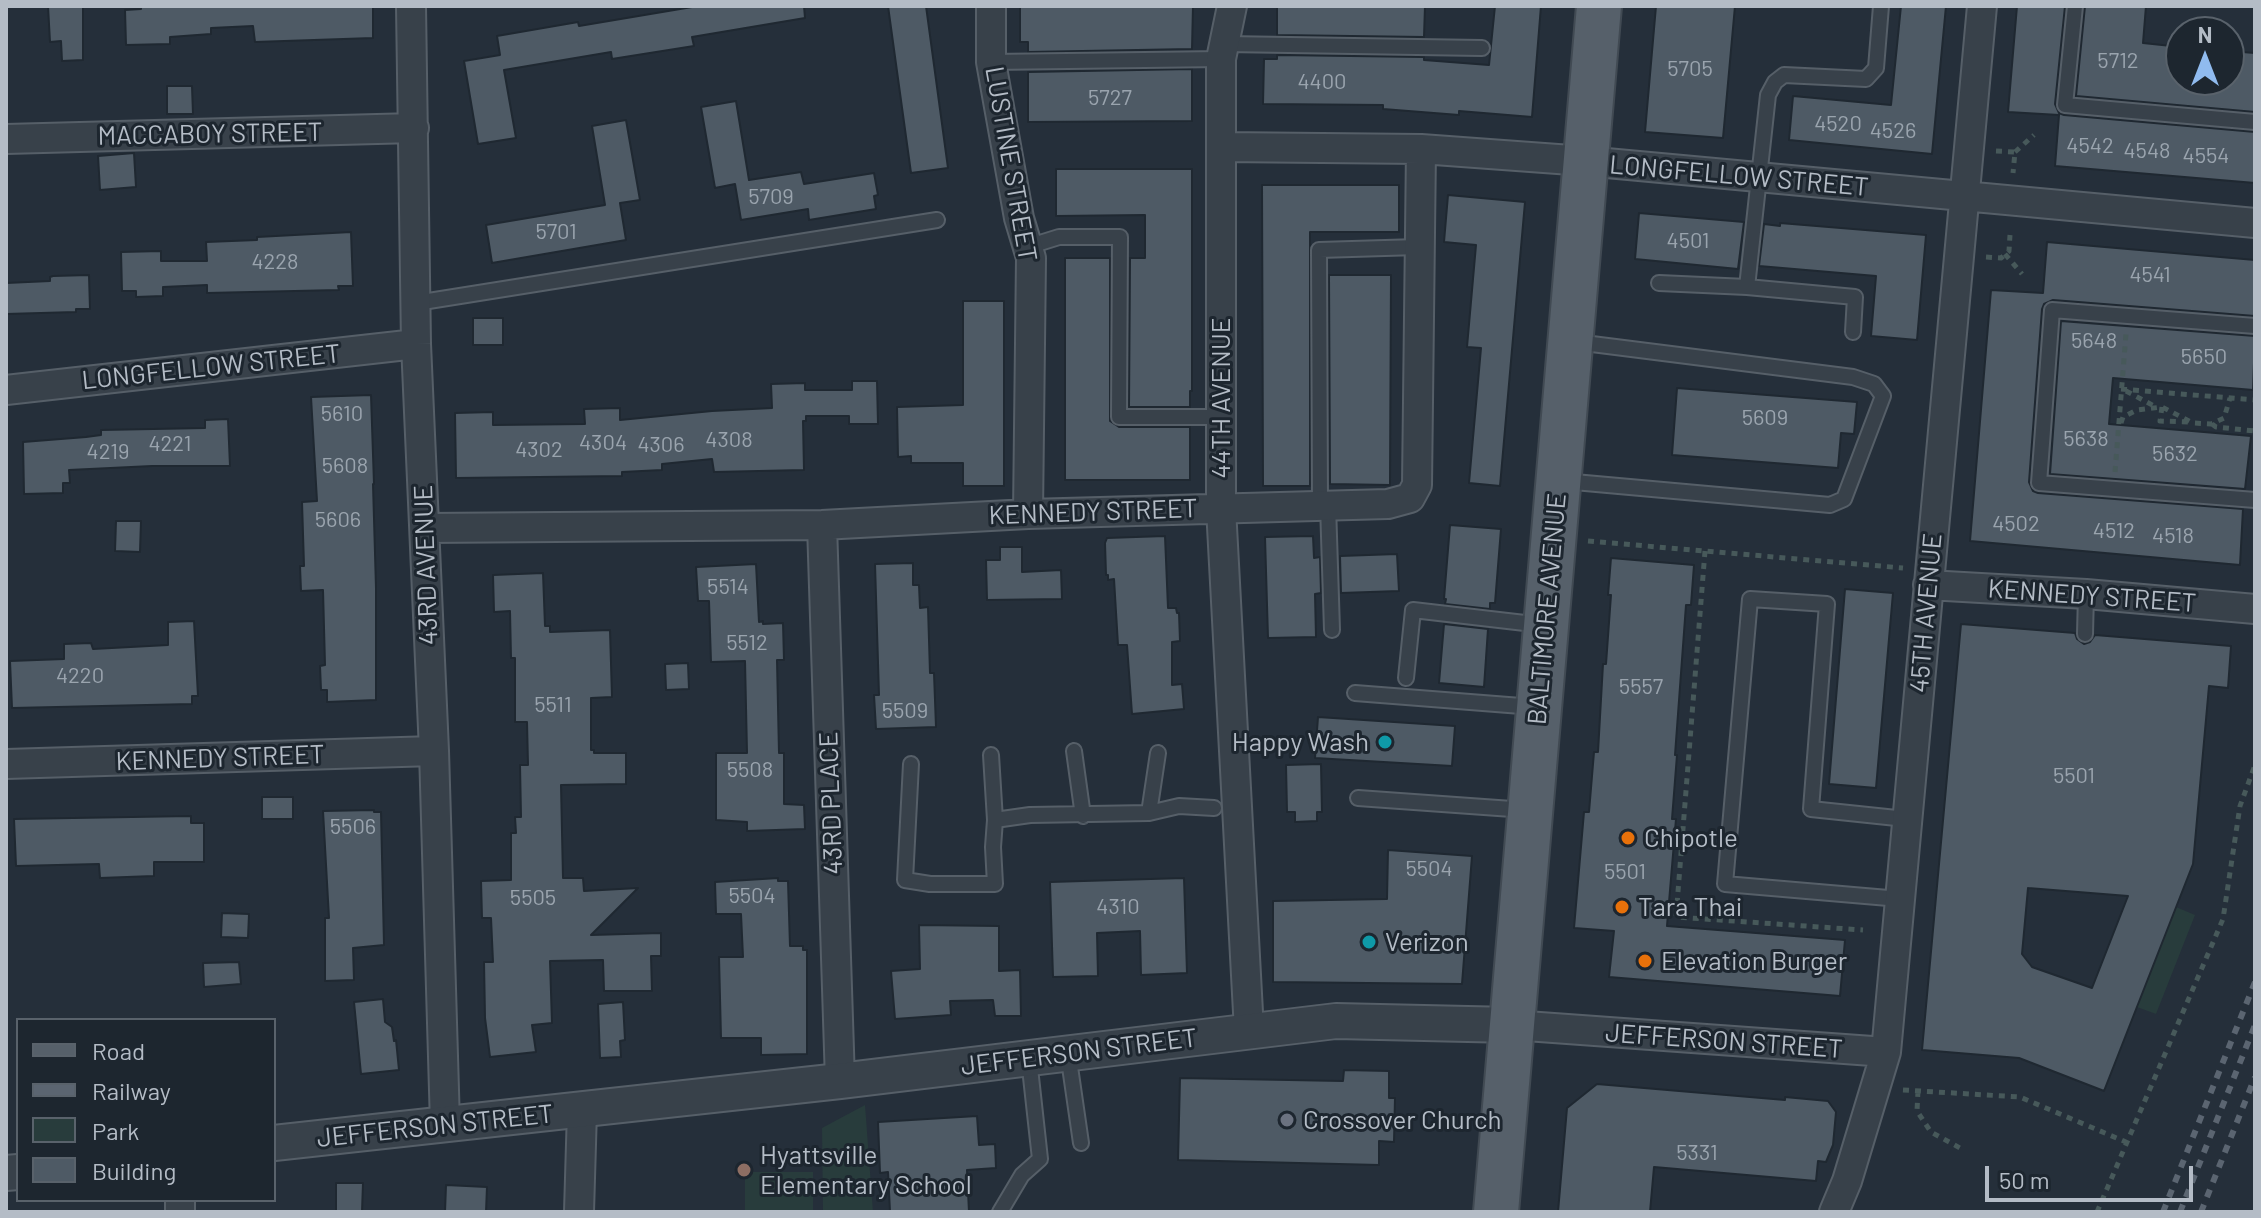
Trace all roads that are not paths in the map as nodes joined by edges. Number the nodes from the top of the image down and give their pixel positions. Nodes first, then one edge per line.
1 (411, 6) edge
2 (991, 6) edge
3 (1232, 6) edge
4 (1599, 6) edge
5 (1881, 6) edge
6 (1982, 6) edge
7 (2075, 6) edge
8 (1482, 48) dead end
9 (1223, 51) junction
10 (991, 62) junction
11 (2255, 122) edge
12 (414, 128) junction
13 (6, 139) edge
14 (1223, 147) junction
15 (1421, 149) junction
16 (1585, 161) junction
17 (1758, 178) junction
18 (1965, 196) junction
19 (937, 220) dead end
20 (2255, 223) edge
21 (1027, 247) junction
22 (1418, 247) junction
23 (1659, 283) dead end
24 (1747, 287) junction
25 (416, 303) junction
26 (2255, 326) edge
27 (1853, 332) dead end
28 (1570, 341) junction
29 (416, 344) junction
30 (6, 390) edge
31 (1221, 417) junction
32 (1558, 480) junction
33 (2255, 500) edge
34 (1324, 505) junction
35 (1221, 508) junction
36 (1028, 514) junction
37 (822, 525) junction
38 (425, 528) junction
39 (1928, 585) junction
40 (2086, 594) junction
41 (2255, 609) edge
42 (1546, 625) junction
43 (1332, 630) dead end
44 (2085, 634) dead end
45 (1406, 678) dead end
46 (1355, 693) dead end
47 (1539, 707) junction
48 (434, 751) junction
49 (1074, 751) dead end
50 (1158, 753) dead end
51 (991, 755) dead end
52 (6, 764) edge
53 (911, 764) dead end
54 (1358, 798) dead end
55 (1214, 808) dead end
56 (1530, 810) junction
57 (1149, 813) junction
58 (1083, 816) junction
59 (1906, 819) junction
60 (995, 820) junction
61 (1900, 899) junction
62 (1512, 1025) junction
63 (1249, 1031) junction
64 (1886, 1052) junction
65 (1068, 1053) junction
66 (1029, 1058) junction
67 (840, 1081) junction
68 (582, 1110) junction
69 (445, 1124) junction
70 (276, 1143) edge
71 (1081, 1143) dead end
72 (579, 1212) edge
73 (1000, 1212) edge
74 (1496, 1212) edge
75 (1834, 1212) edge

1 - 12 street, 43RD AVENUE
2 - 10 street, LUSTINE STREET
3 - 9 street, 44TH AVENUE
4 - 16 main road, BALTIMORE AVENUE
5 - 17 lane
6 - 18 street, 45TH AVENUE
7 - 11 lane
8 - 9 lane
9 - 10 lane
9 - 14 street, 44TH AVENUE
10 - 21 street, LUSTINE STREET
12 - 13 street, MACCABOY STREET
12 - 25 street, 43RD AVENUE
14 - 15 street, LONGFELLOW STREET
14 - 31 street, 44TH AVENUE
15 - 16 street, LONGFELLOW STREET
15 - 22 street, KENNEDY STREET
16 - 17 street, LONGFELLOW STREET
16 - 28 main road, BALTIMORE AVENUE
17 - 18 street, LONGFELLOW STREET
17 - 24 lane
18 - 20 street, LONGFELLOW STREET
18 - 39 street, 45TH AVENUE
19 - 25 lane
21 - 31 lane
21 - 36 street, LUSTINE STREET
22 - 34 street, KENNEDY STREET
22 - 34 lane
23 - 24 lane
24 - 27 lane
25 - 29 street, 43RD AVENUE
26 - 33 lane
28 - 32 main road, BALTIMORE AVENUE
28 - 32 lane
29 - 30 street, LONGFELLOW STREET
29 - 38 street, 43RD AVENUE
31 - 35 street, 44TH AVENUE
32 - 42 main road, BALTIMORE AVENUE
34 - 35 street, KENNEDY STREET
34 - 43 lane
35 - 36 street, KENNEDY STREET
35 - 63 street, 44TH AVENUE
36 - 37 street, KENNEDY STREET
37 - 38 street, KENNEDY STREET
37 - 67 street, 43RD PLACE
38 - 48 street, 43RD AVENUE
39 - 40 street, KENNEDY STREET
39 - 59 street, 45TH AVENUE
40 - 41 street, KENNEDY STREET
40 - 44 lane
42 - 45 lane
42 - 47 main road, BALTIMORE AVENUE
46 - 47 lane
47 - 56 main road, BALTIMORE AVENUE
48 - 52 street, KENNEDY STREET
48 - 69 street, 43RD AVENUE
49 - 58 lane
50 - 57 lane
51 - 60 lane
53 - 60 lane
54 - 56 lane
55 - 57 lane
56 - 62 main road, BALTIMORE AVENUE
57 - 58 lane
58 - 60 lane
59 - 61 street, 45TH AVENUE
59 - 61 lane
61 - 64 street, 45TH AVENUE
62 - 63 street, JEFFERSON STREET
62 - 64 street, JEFFERSON STREET
62 - 74 main road, BALTIMORE AVENUE
63 - 65 street, JEFFERSON STREET
64 - 75 street, 45TH AVENUE
65 - 66 street, JEFFERSON STREET
65 - 71 lane
66 - 67 street, JEFFERSON STREET
66 - 73 lane
67 - 68 street, JEFFERSON STREET
68 - 69 street, JEFFERSON STREET
68 - 72 street
69 - 70 street, JEFFERSON STREET

